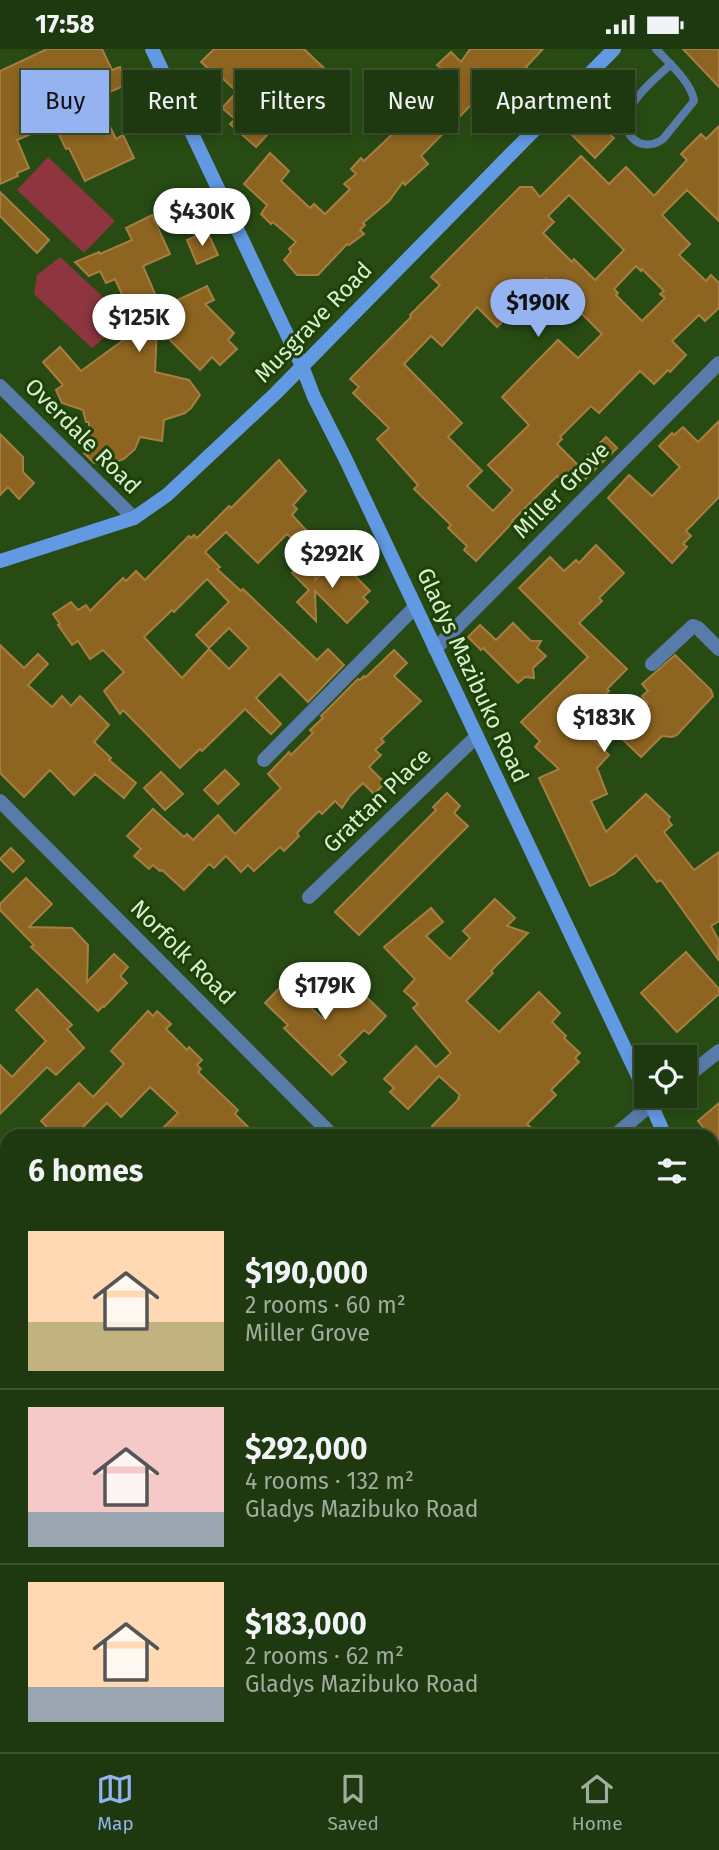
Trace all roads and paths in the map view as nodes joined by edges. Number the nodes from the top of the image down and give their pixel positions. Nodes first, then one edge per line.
1 (152, 49) edge
2 (614, 49) edge
3 (656, 49) edge
4 (670, 64) junction
5 (719, 363) edge
6 (302, 366) junction
7 (0, 386) edge
8 (134, 518) junction
9 (0, 561) edge
10 (415, 607) junction
11 (435, 649) junction
12 (719, 649) edge
13 (652, 664) dead end
14 (477, 736) junction
15 (264, 760) dead end
16 (0, 801) edge
17 (310, 897) dead end
18 (719, 1051) edge
19 (634, 1062) edge
20 (697, 1069) edge
21 (641, 1108) edge
22 (655, 1108) edge
23 (326, 1129) edge
24 (621, 1129) edge
25 (662, 1129) edge

1 - 6 street, Gladys Mazibuko Road
2 - 6 street, Musgrave Road
3 - 4 lane
4 - 4 lane
5 - 11 street, Miller Grove
6 - 8 street, Musgrave Road
6 - 10 street, Gladys Mazibuko Road
7 - 8 street, Overdale Road
8 - 9 street, Musgrave Road
10 - 11 street, Gladys Mazibuko Road
10 - 15 street
11 - 14 street, Gladys Mazibuko Road
12 - 13 street
14 - 17 street, Grattan Place
14 - 19 street, Gladys Mazibuko Road
16 - 23 street, Norfolk Road
18 - 20 street
21 - 24 street
22 - 25 street, Gladys Mazibuko Road

